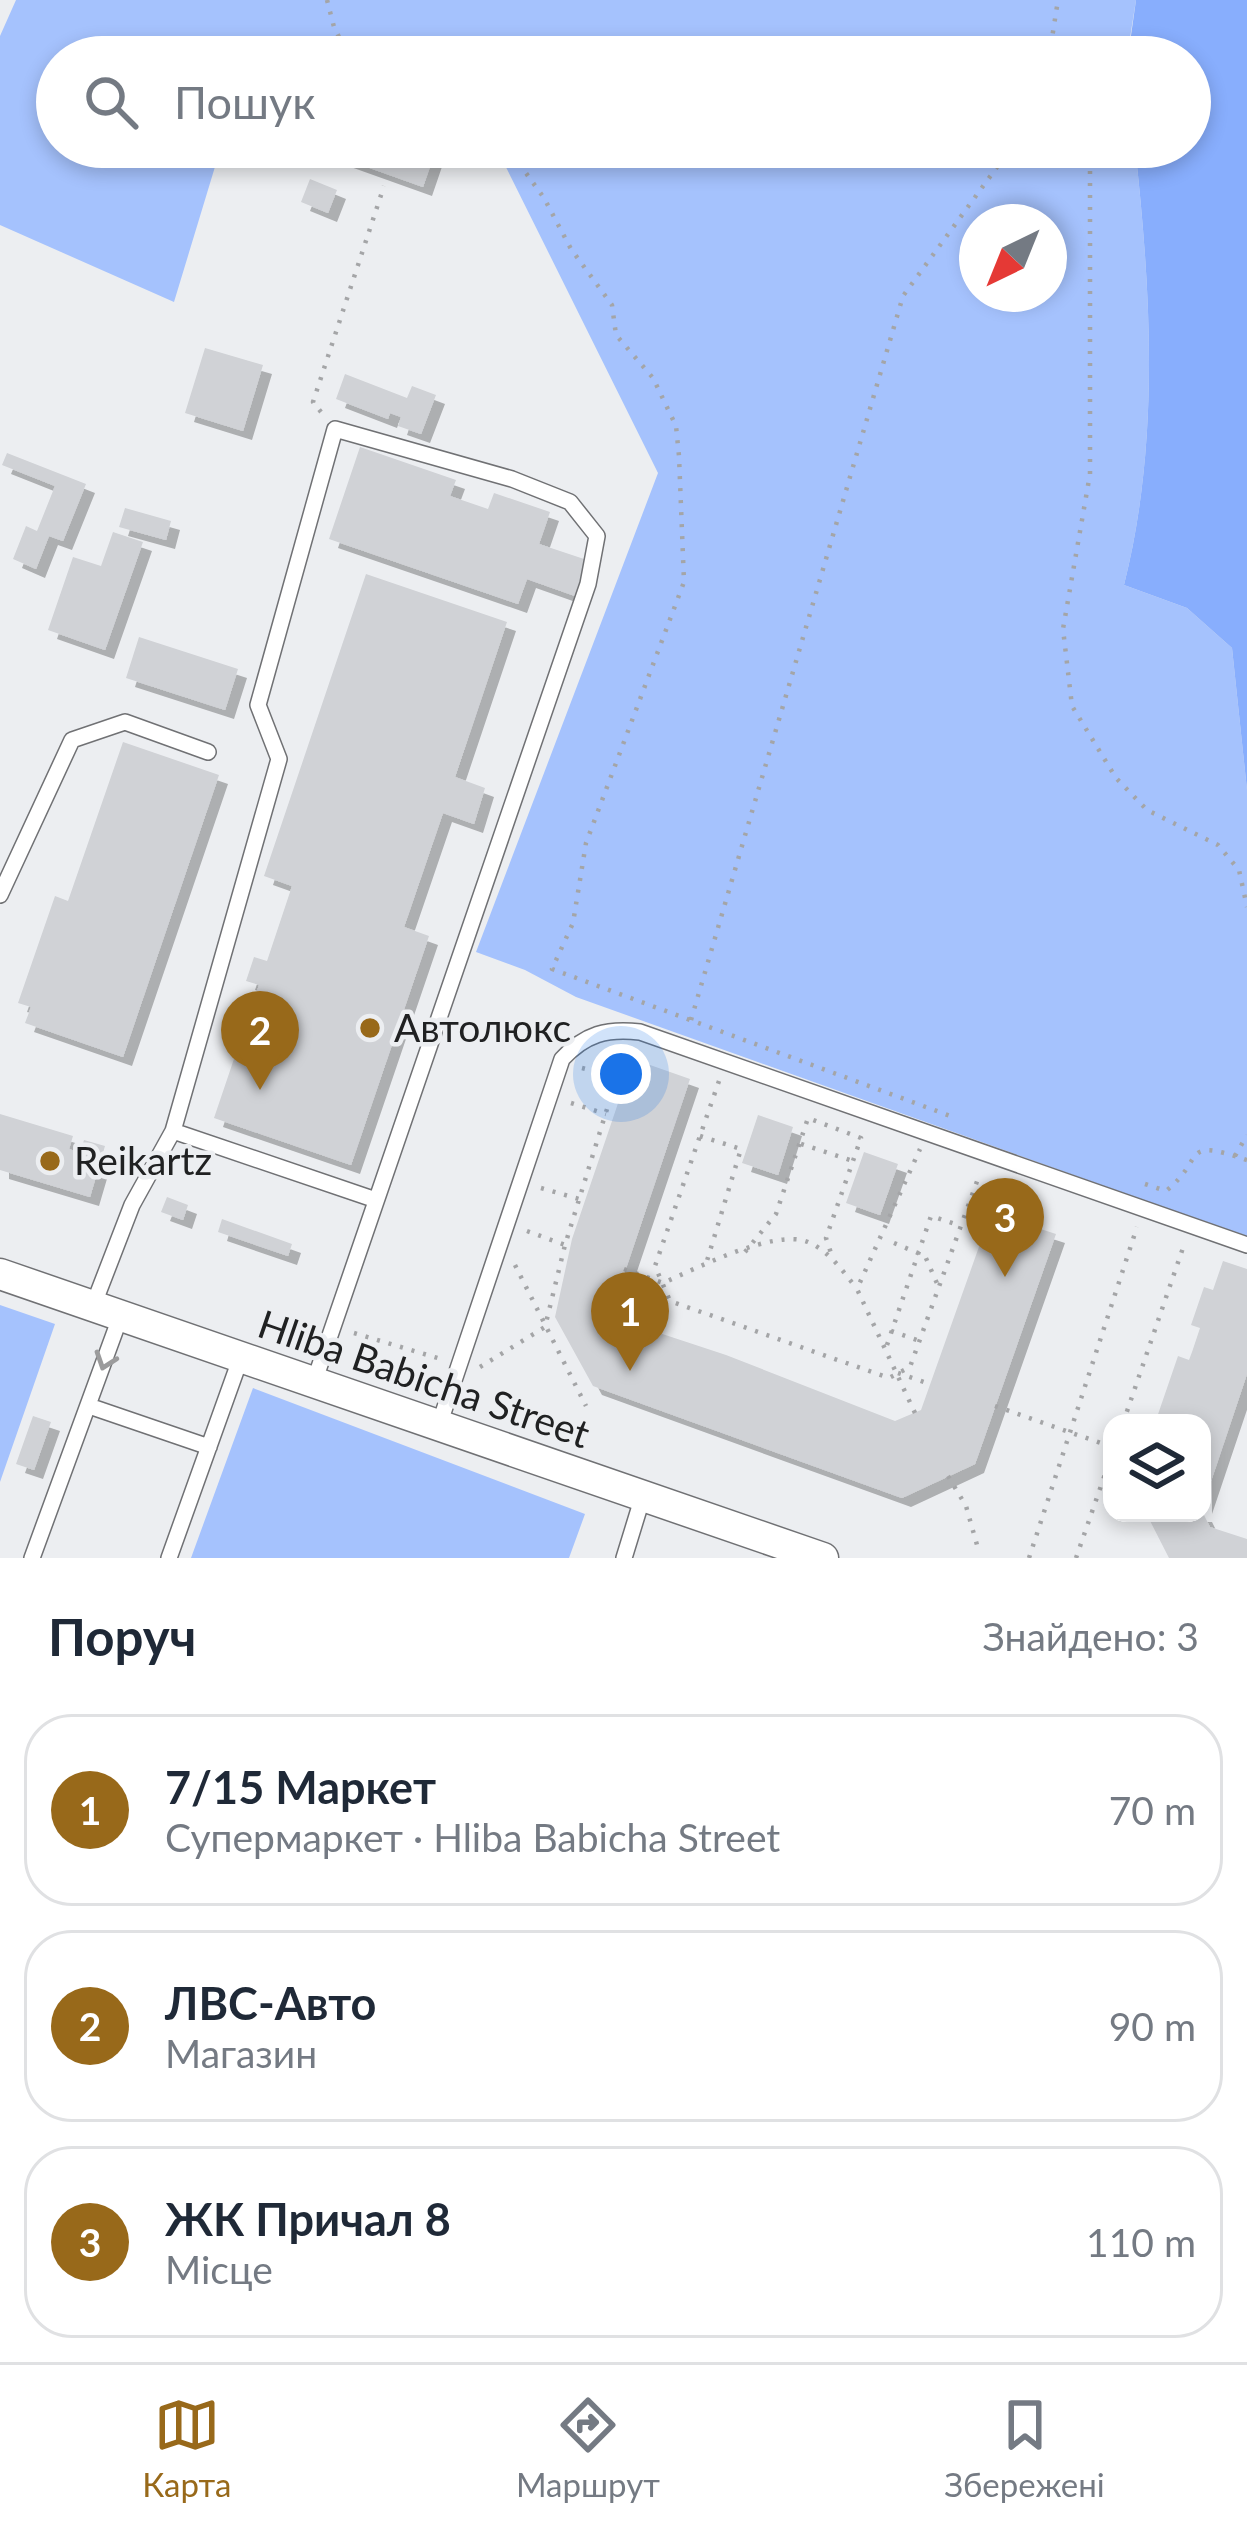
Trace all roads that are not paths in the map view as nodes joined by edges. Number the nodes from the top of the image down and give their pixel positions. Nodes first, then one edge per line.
1 (208, 752) dead end
2 (0, 895) edge
3 (173, 1131) junction
4 (376, 1200) junction
5 (1247, 1245) edge
6 (0, 1274) edge
7 (107, 1311) junction
8 (241, 1357) junction
9 (314, 1382) junction
10 (89, 1406) junction
11 (439, 1425) junction
12 (209, 1447) junction
13 (644, 1496) junction
14 (32, 1558) edge
15 (169, 1558) edge
16 (625, 1558) edge
17 (823, 1558) edge

1 - 2 lane
3 - 4 lane
3 - 4 lane
3 - 7 lane
4 - 9 lane
5 - 11 lane
6 - 7 street, Hliba Babicha Street
7 - 8 street, Hliba Babicha Street
7 -> 10 lane
8 - 9 street, Hliba Babicha Street
8 - 12 lane
9 - 11 street, Hliba Babicha Street
10 - 12 lane
10 - 14 lane
11 - 13 street, Hliba Babicha Street
12 - 15 lane
13 - 16 lane
13 - 17 street, Hliba Babicha Street

